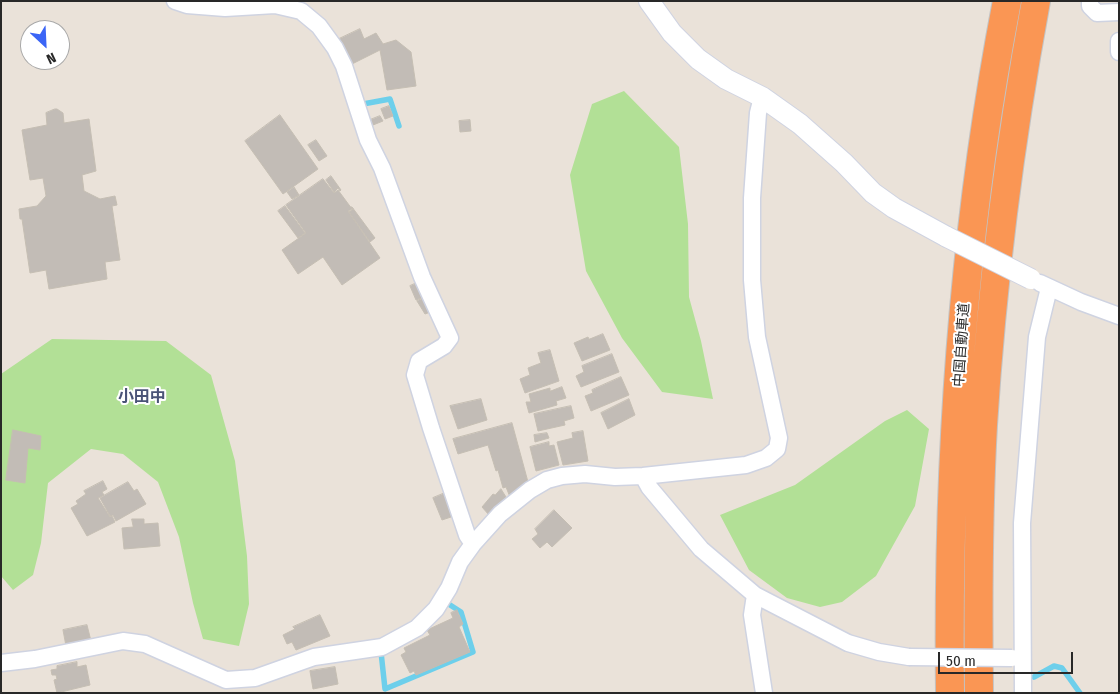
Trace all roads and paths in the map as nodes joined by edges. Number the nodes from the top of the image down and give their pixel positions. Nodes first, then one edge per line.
1 (175, 1) edge
2 (648, 1) edge
3 (1007, 1) edge
4 (1036, 1) edge
5 (1090, 1) edge
6 (1119, 12) edge
7 (1119, 41) edge
8 (1119, 52) edge
9 (762, 97) junction
10 (1040, 283) junction
11 (1119, 316) edge
12 (643, 476) junction
13 (473, 544) junction
14 (755, 595) junction
15 (1018, 658) junction
16 (1, 663) edge
17 (764, 693) edge
18 (950, 693) edge
19 (979, 693) edge
20 (1023, 693) edge

1 - 13 street
2 - 9 street
3 - 18 highway, 中国自動車道
4 - 19 highway, 中国自動車道
5 - 6 street
7 - 8 street
9 - 10 street, bridge
9 - 12 street
10 - 11 street
10 - 15 street
12 - 13 street
12 - 14 street
13 - 16 street
14 - 15 street, bridge
14 - 17 street
15 - 20 street

